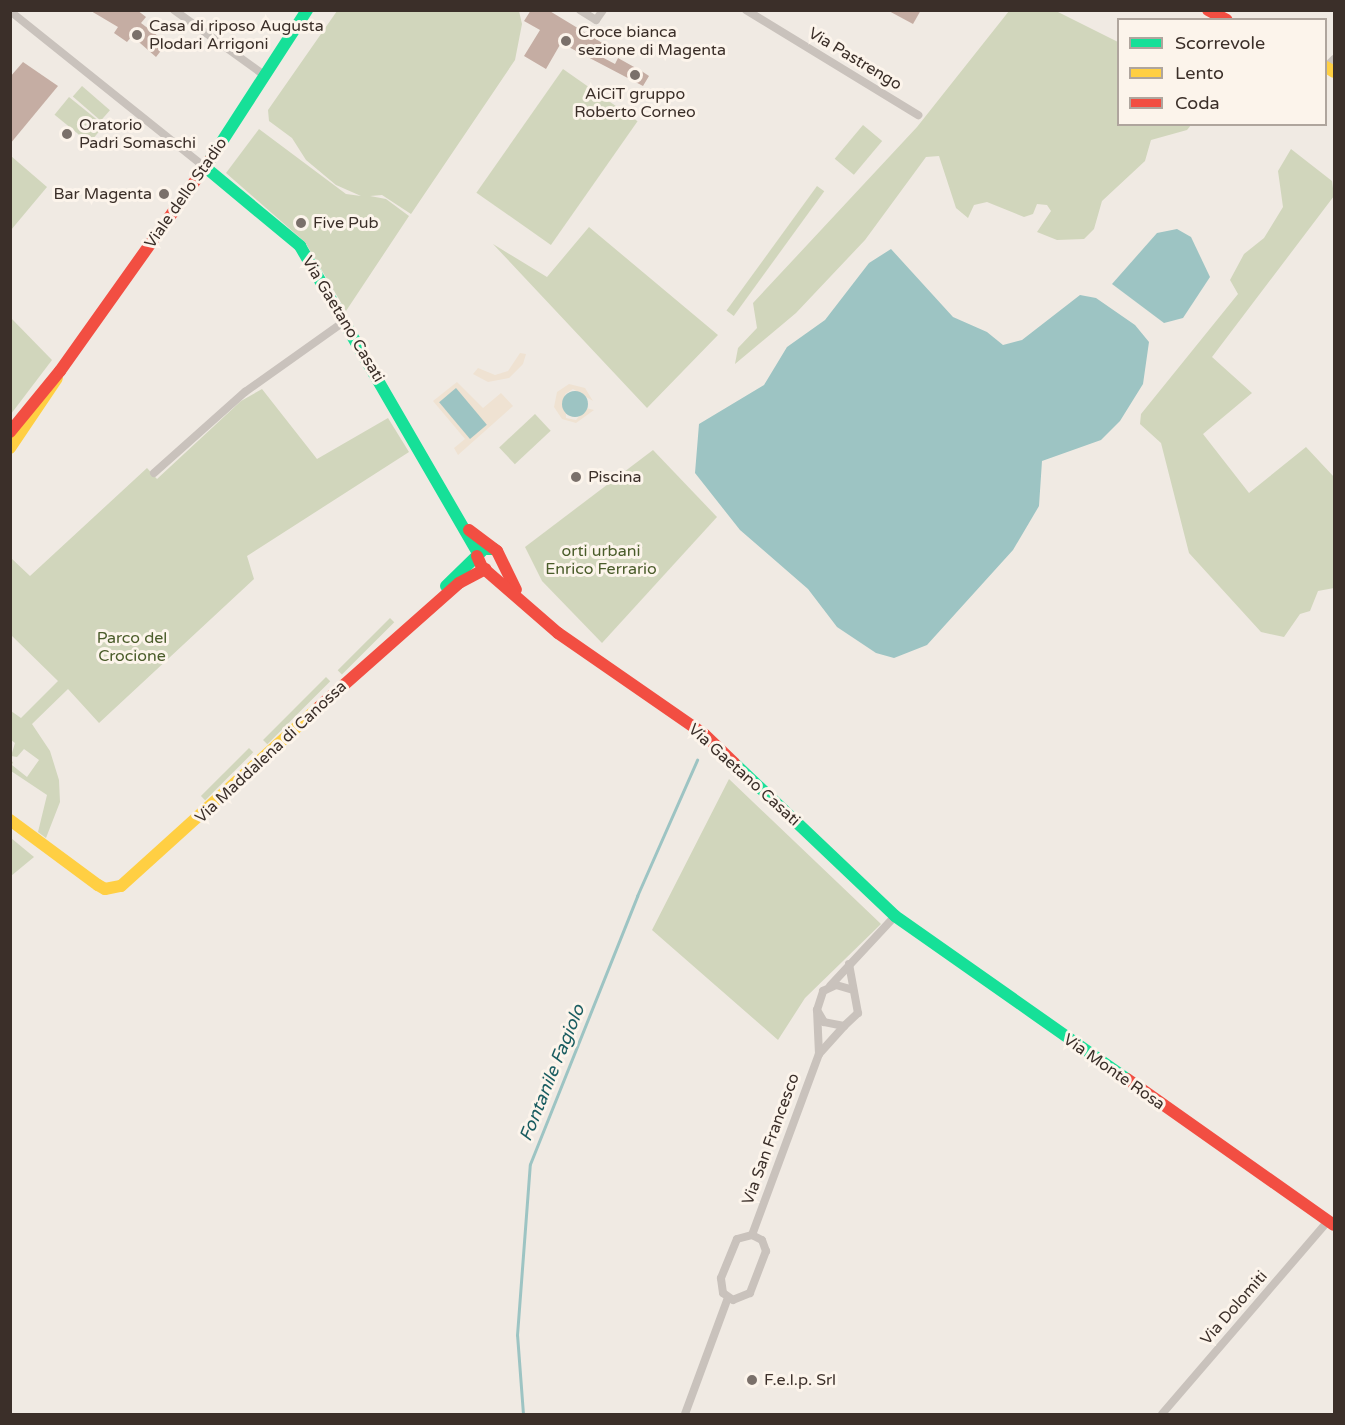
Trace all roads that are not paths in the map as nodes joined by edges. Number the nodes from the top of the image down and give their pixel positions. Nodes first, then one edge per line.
1 (307, 10) edge
2 (580, 10) edge
3 (603, 10) edge
4 (746, 10) edge
5 (1209, 10) edge
6 (10, 11) edge
7 (178, 12) edge
8 (1223, 18) edge
9 (264, 75) junction
10 (918, 115) dead end
11 (205, 167) junction
12 (345, 321) junction
13 (60, 371) junction
14 (10, 432) edge
15 (10, 448) edge
16 (154, 473) dead end
17 (466, 527) junction
18 (497, 554) junction
19 (478, 555) junction
20 (487, 569) junction
21 (525, 603) junction
22 (406, 627) junction
23 (10, 822) edge
24 (10, 830) edge
25 (30, 834) junction
26 (66, 870) junction
27 (136, 876) junction
28 (895, 916) junction
29 (849, 964) junction
30 (829, 987) junction
31 (850, 989) junction
32 (817, 1010) junction
33 (844, 1026) junction
34 (819, 1054) junction
35 (1331, 1223) edge
36 (752, 1235) junction
37 (728, 1298) junction
38 (686, 1414) edge
39 (1162, 1414) edge

1 - 9 street, Viale dello Stadio
2 - 3 street
4 - 10 street, Via Pastrengo
5 - 8 street
6 - 11 street, Via Gaetano Casati
7 - 9 street
9 - 11 street, Viale dello Stadio
11 - 12 street, Via Gaetano Casati
11 - 13 street, Viale dello Stadio
12 - 16 street
12 - 17 street, Via Gaetano Casati
13 - 14 street, Viale dello Stadio
13 - 15 street, Viale dello Stadio
17 - 18 street, Via Gaetano Casati
17 - 19 street, Via Gaetano Casati
18 - 19 street
18 - 20 street
18 - 21 street, Via Gaetano Casati
19 - 20 street, Via Gaetano Casati
19 - 22 street, Via Maddalena di Canossa
20 - 21 street, Via Gaetano Casati
20 - 22 street, Via Maddalena di Canossa
21 - 28 street, Via Gaetano Casati
22 - 27 street, Via Maddalena di Canossa
23 - 25 street
24 - 26 street, Via Maddalena di Canossa
25 - 26 street
25 - 27 street, Via Maddalena di Canossa
26 - 27 street, Via Maddalena di Canossa
28 - 29 street
28 - 35 street, Via Monte Rosa
29 - 30 street
29 - 31 street, Via San Francesco
30 - 31 street
30 - 32 street
31 - 33 street, Via San Francesco
32 - 33 street
32 - 34 street, Via San Francesco
33 - 34 street, Via San Francesco
34 - 36 street, Via San Francesco
35 - 39 street, Via Dolomiti
36 - 37 street, Via San Francesco
36 - 37 street
37 - 38 street

